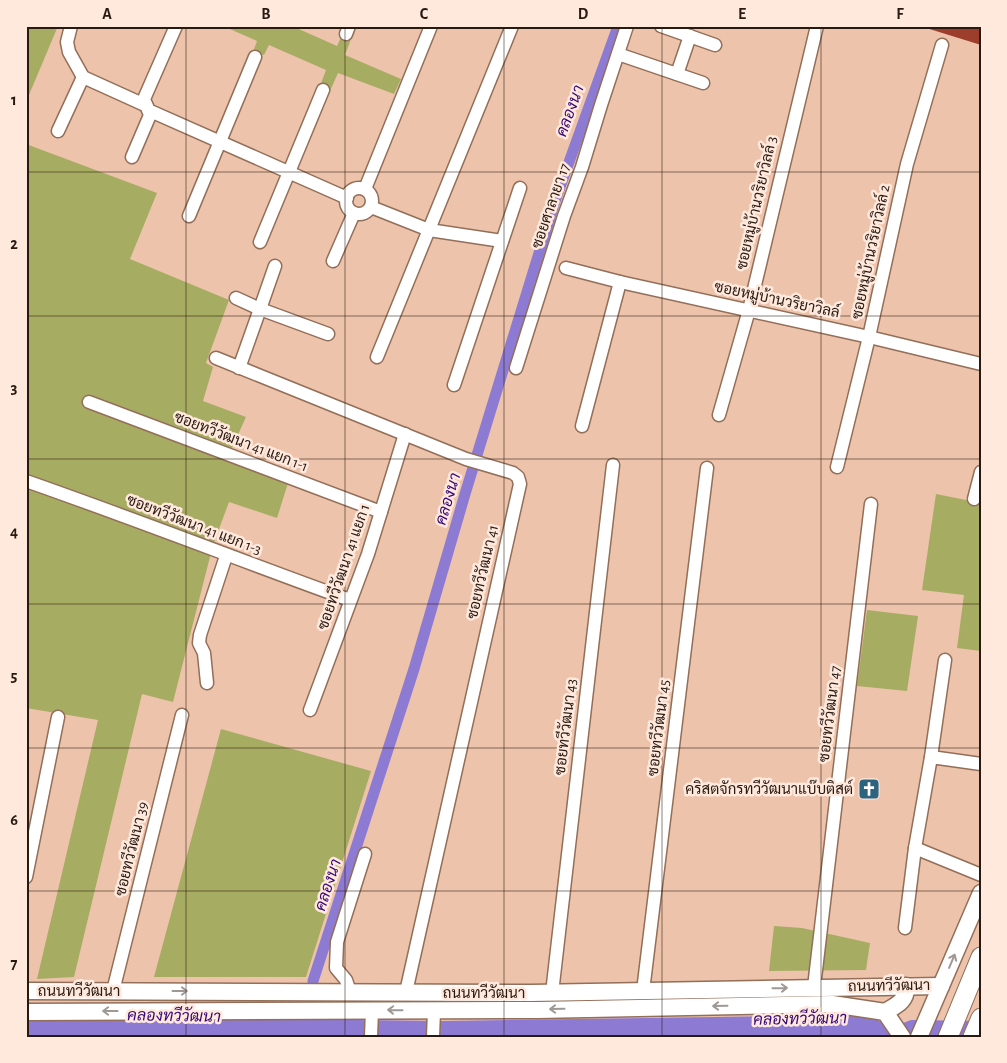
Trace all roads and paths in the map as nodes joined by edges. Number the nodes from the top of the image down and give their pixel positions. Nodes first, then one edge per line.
1 (71, 26) edge
2 (176, 26) edge
3 (430, 26) edge
4 (512, 26) edge
5 (627, 26) edge
6 (661, 26) edge
7 (817, 26) edge
8 (690, 36) junction
9 (715, 45) dead end
10 (942, 45) dead end
11 (618, 54) junction
12 (256, 57) dead end
13 (677, 74) junction
14 (83, 77) junction
15 (703, 83) dead end
16 (323, 90) dead end
17 (147, 108) junction
18 (58, 131) dead end
19 (220, 142) junction
20 (132, 157) dead end
21 (289, 172) junction
22 (520, 188) dead end
23 (365, 189) junction
24 (346, 198) junction
25 (371, 206) junction
26 (354, 213) junction
27 (189, 216) dead end
28 (429, 230) junction
29 (502, 240) junction
30 (260, 242) dead end
31 (333, 261) dead end
32 (275, 266) dead end
33 (566, 268) dead end
34 (620, 282) junction
35 (236, 298) dead end
36 (260, 309) junction
37 (749, 310) junction
38 (328, 334) dead end
39 (869, 337) junction
40 (377, 357) dead end
41 (216, 358) dead end
42 (981, 364) edge
43 (239, 368) junction
44 (516, 368) dead end
45 (454, 385) dead end
46 (89, 402) dead end
47 (719, 415) dead end
48 (582, 426) dead end
49 (405, 434) junction
50 (613, 465) dead end
51 (837, 467) dead end
52 (707, 468) dead end
53 (981, 472) edge
54 (26, 481) edge
55 (974, 499) dead end
56 (871, 504) dead end
57 (381, 512) junction
58 (226, 556) junction
59 (350, 600) junction
60 (945, 660) dead end
61 (207, 683) dead end
62 (310, 710) dead end
63 (182, 715) dead end
64 (58, 717) dead end
65 (931, 757) junction
66 (981, 764) edge
67 (915, 848) junction
68 (365, 854) dead end
69 (981, 874) edge
70 (26, 876) edge
71 (981, 893) edge
72 (905, 928) dead end
73 (981, 957) edge
74 (906, 986) junction
75 (941, 986) junction
76 (814, 987) junction
77 (26, 991) edge
78 (113, 991) junction
79 (643, 991) junction
80 (350, 992) junction
81 (406, 992) junction
82 (552, 993) junction
83 (26, 1012) edge
84 (885, 1012) junction
85 (372, 1016) junction
86 (434, 1016) junction
87 (900, 1033) edge
88 (371, 1037) edge
89 (433, 1037) edge
90 (919, 1037) edge
91 (948, 1037) edge

1 - 14 street
2 - 17 street
3 - 23 street
4 - 28 street
5 - 11 street, ซอยศาลายา 17
6 - 8 street
7 - 37 street, ซอยหมู่บ้านวริยาวิลล์ 3
8 - 9 street
8 - 13 street
10 - 39 street, ซอยหมู่บ้านวริยาวิลล์ 2
11 - 13 street
11 - 44 street, ซอยศาลายา 17
12 - 19 street
13 - 15 street
14 - 17 street
14 - 18 street
16 - 21 street
17 - 19 street
17 - 20 street
19 - 21 street
19 - 27 street
21 - 24 street
21 - 30 street
22 - 29 street
23 - 24 street
23 - 25 street
24 - 26 street
25 - 26 street
25 - 28 street
26 - 31 street
28 - 29 street
28 - 40 street
29 - 45 street
32 - 36 street
33 - 34 street, ซอยหมู่บ้านวริยาวิลล์
34 - 37 street, ซอยหมู่บ้านวริยาวิลล์
34 - 48 street
35 - 36 street
36 - 38 street
36 - 43 street
37 - 39 street, ซอยหมู่บ้านวริยาวิลล์
37 - 47 street, ซอยหมู่บ้านวริยาวิลล์ 3
39 - 42 street, ซอยหมู่บ้านวริยาวิลล์
39 - 51 street, ซอยหมู่บ้านวริยาวิลล์ 2
41 - 43 street, ซอยทวีวัฒนา 41
43 - 49 street, ซอยทวีวัฒนา 41
46 - 57 street, ซอยทวีวัฒนา 41 แยก 1-1
49 - 57 street, ซอยทวีวัฒนา 41 แยก 1
49 - 81 street, ซอยทวีวัฒนา 41
50 - 82 street, ซอยทวีวัฒนา 43
52 - 79 street, ซอยทวีวัฒนา 45
53 - 55 street
54 - 58 street, ซอยทวีวัฒนา 41 แยก 1-3
56 - 76 street, ซอยทวีวัฒนา 47
57 - 59 street, ซอยทวีวัฒนา 41 แยก 1
58 - 59 street, ซอยทวีวัฒนา 41 แยก 1-3
58 - 61 street
59 - 62 street, ซอยทวีวัฒนา 41 แยก 1
60 - 65 street
63 - 78 street, ซอยทวีวัฒนา 39
64 - 70 street
65 - 66 street
65 - 67 street
67 - 69 street
67 - 72 street
68 - 80 street
75 -> 71 main road
73 - 91 highway
74 - 75 main road, ถนนทวีวัฒนา
74 - 76 main road, ถนนทวีวัฒนา
74 - 84 main road
75 - 90 main road
79 -> 76 main road, ถนนทวีวัฒนา
77 - 78 main road, ถนนทวีวัฒนา
78 -> 80 main road, ถนนทวีวัฒนา
79 - 82 main road, ถนนทวีวัฒนา
80 - 81 main road, ถนนทวีวัฒนา
81 - 82 main road, ถนนทวีวัฒนา
85 -> 83 main road, ถนนทวีวัฒนา
84 -> 86 main road, ถนนทวีวัฒนา
84 - 87 main road, ถนนทวีวัฒนา
86 -> 85 main road, ถนนทวีวัฒนา
85 - 88 street
86 - 89 street

